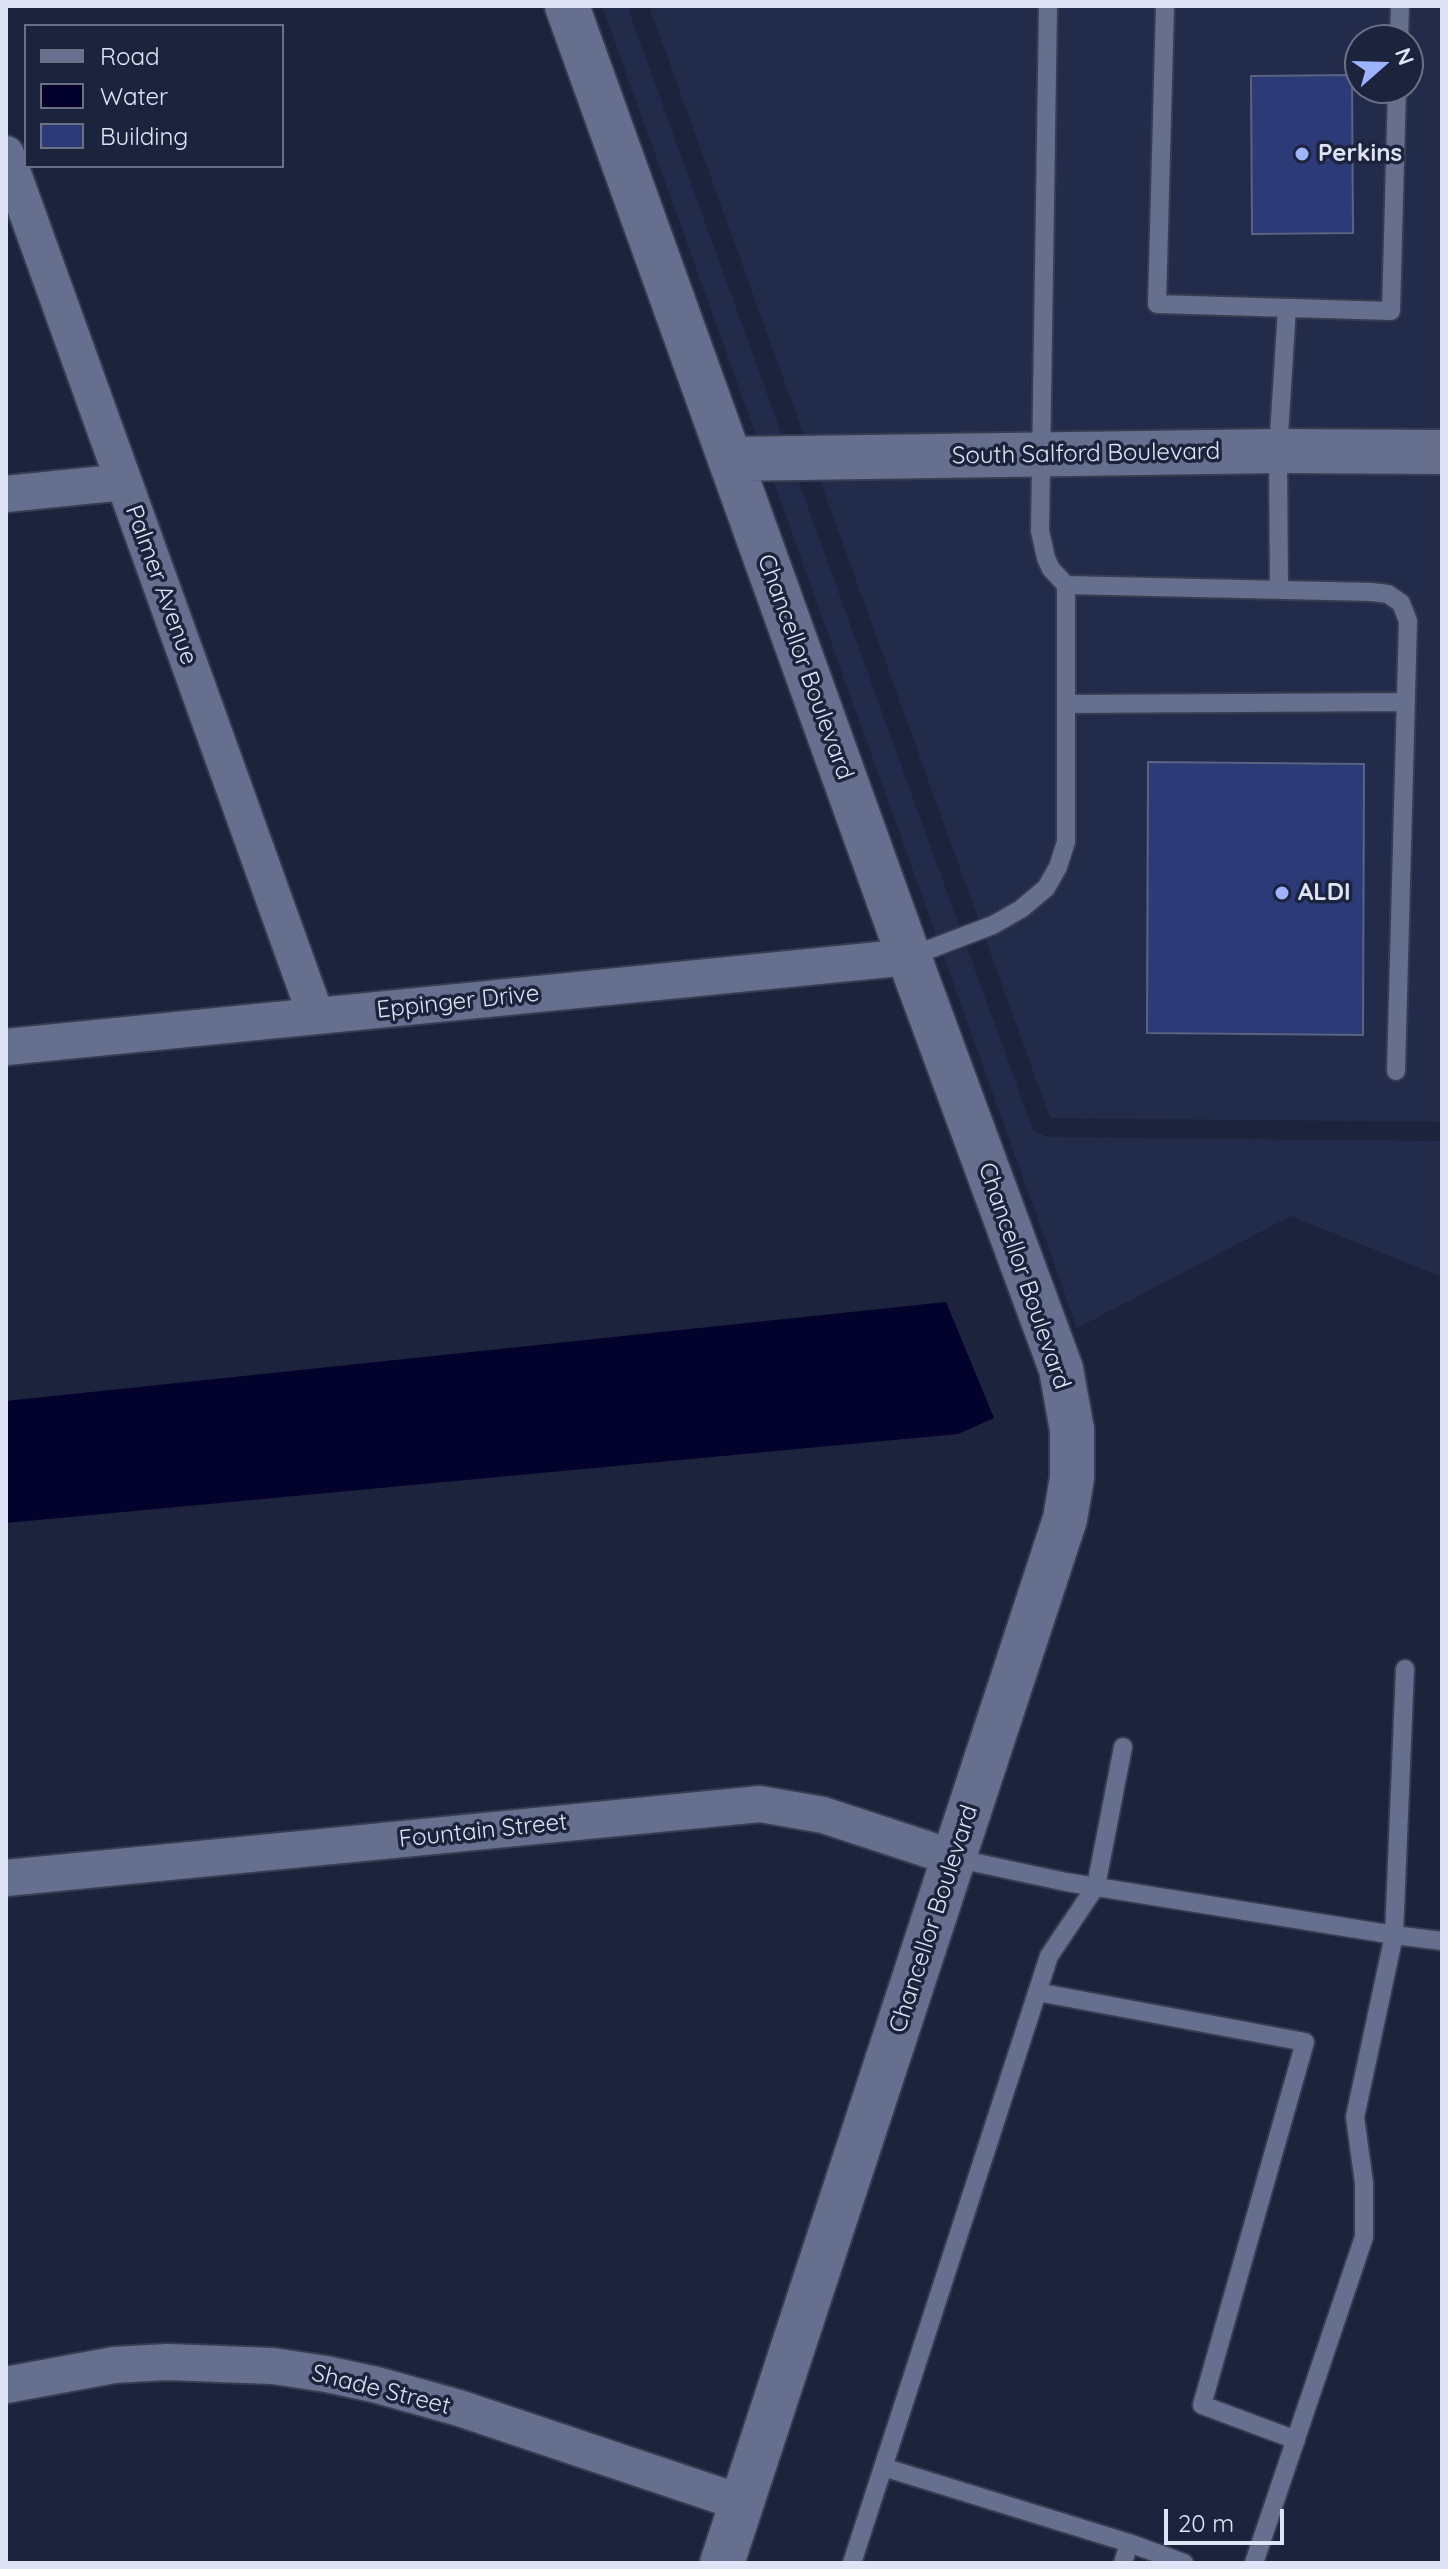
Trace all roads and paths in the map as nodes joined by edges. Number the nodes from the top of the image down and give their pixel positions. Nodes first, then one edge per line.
1 (567, 6) edge
2 (1048, 6) edge
3 (1165, 6) edge
4 (1397, 104) edge
5 (6, 154) edge
6 (1287, 308) junction
7 (1278, 451) junction
8 (1442, 452) edge
9 (1041, 454) junction
10 (730, 459) junction
11 (124, 482) junction
12 (6, 494) edge
13 (1066, 585) junction
14 (1279, 590) junction
15 (1406, 702) junction
16 (1066, 704) junction
17 (909, 957) junction
18 (316, 1016) junction
19 (6, 1047) edge
20 (1396, 1071) dead end
21 (1405, 1669) dead end
22 (1123, 1747) dead end
23 (954, 1858) junction
24 (6, 1878) edge
25 (1096, 1886) junction
26 (1394, 1935) junction
27 (1442, 1941) edge
28 (1037, 1992) junction
29 (6, 2385) edge
30 (1296, 2440) junction
31 (883, 2467) junction
32 (742, 2503) junction
33 (1129, 2543) junction
34 (722, 2563) edge
35 (852, 2563) edge
36 (1123, 2563) edge
37 (1184, 2563) edge
38 (1254, 2563) edge

1 - 10 street, Chancellor Boulevard
2 - 9 lane
3 - 6 lane
4 - 6 lane
5 - 11 street, Palmer Avenue
6 - 7 lane
7 - 8 street, South Salford Boulevard
7 - 9 street, South Salford Boulevard
7 - 14 lane
9 - 10 street, South Salford Boulevard
9 - 13 lane
10 - 17 street, Chancellor Boulevard
11 - 12 street
11 - 18 street, Palmer Avenue
13 - 14 lane
13 - 16 lane
14 - 15 lane
15 - 16 lane
15 - 20 lane
16 - 17 lane
17 - 18 street, Eppinger Drive
17 - 23 street, Chancellor Boulevard
18 - 19 street, Eppinger Drive
21 - 26 lane
22 - 25 lane
23 - 24 street, Fountain Street
23 - 25 lane
23 - 32 street, Chancellor Boulevard
25 - 26 lane
25 - 28 lane
26 - 27 lane
26 - 30 lane
28 - 30 lane
28 - 31 lane
29 - 32 street, Shade Street
30 - 38 lane
31 - 33 lane
31 - 35 lane
32 - 34 street, Chancellor Boulevard
33 - 36 lane
33 - 37 lane

